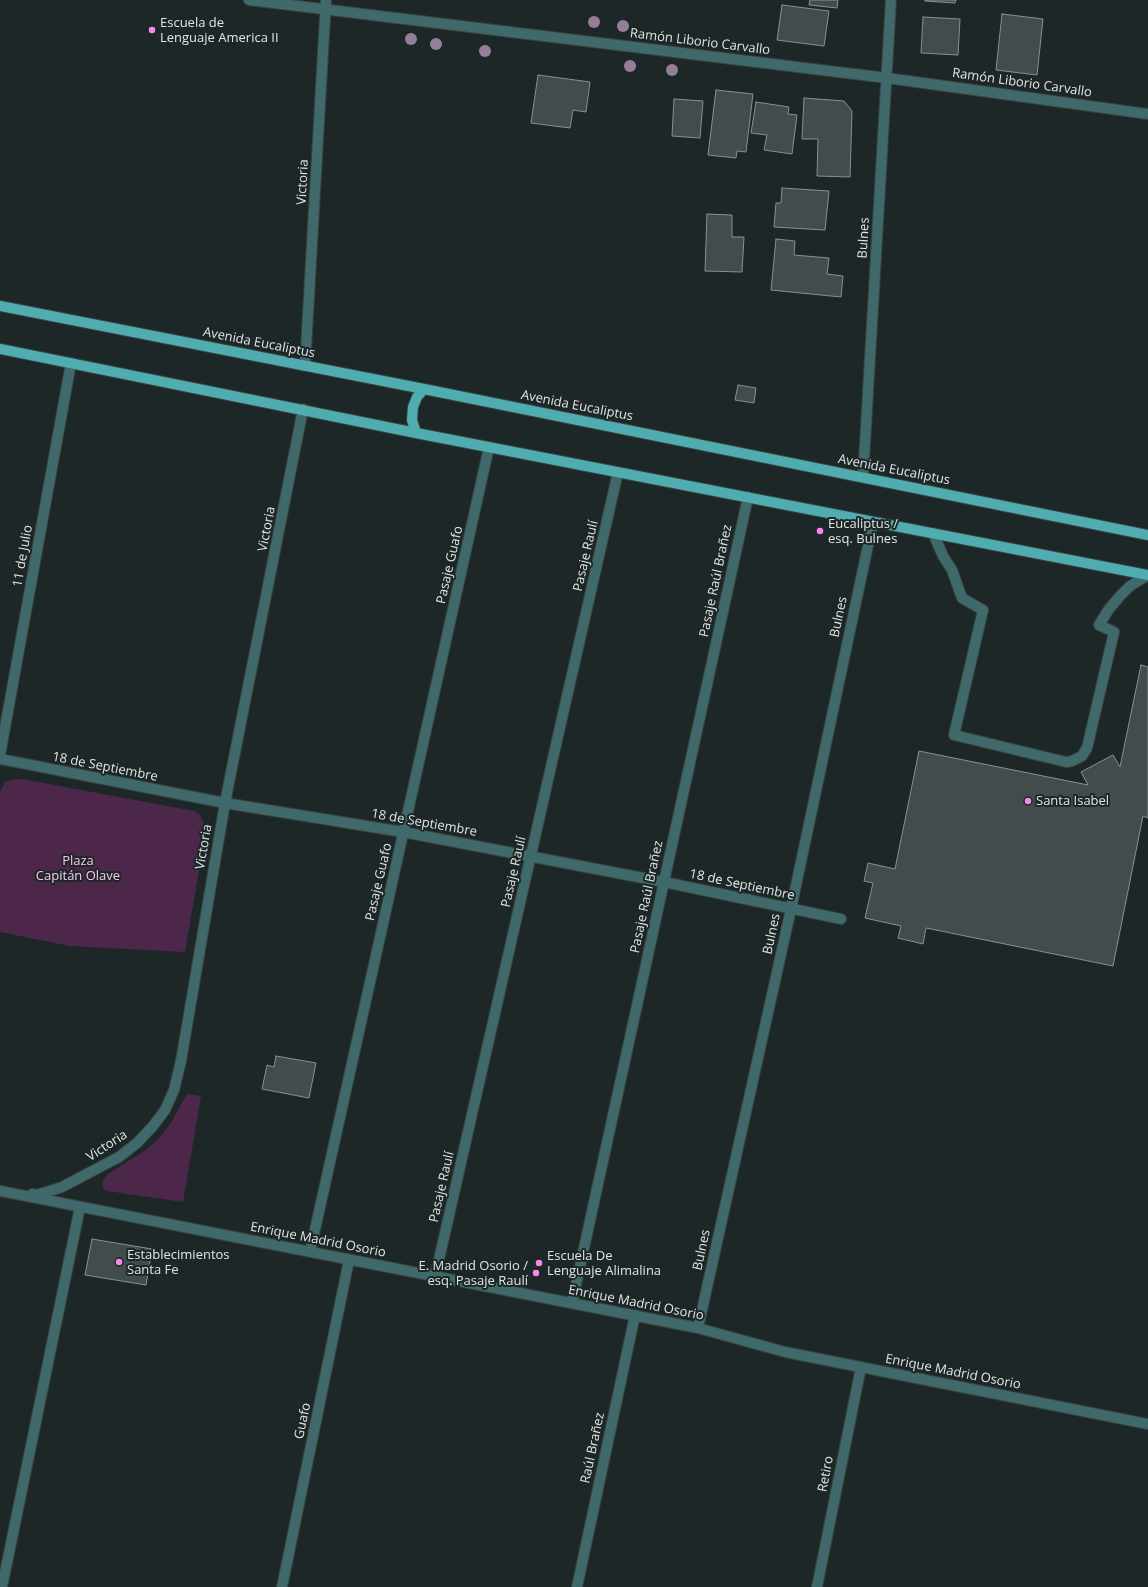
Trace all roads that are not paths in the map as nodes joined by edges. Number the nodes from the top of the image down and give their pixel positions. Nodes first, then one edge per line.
1 (249, 0) edge
2 (891, 0) edge
3 (326, 5) edge
4 (887, 78) junction
5 (1148, 114) edge
6 (0, 306) edge
7 (0, 349) edge
8 (71, 363) junction
9 (305, 366) junction
10 (424, 389) junction
11 (303, 409) junction
12 (416, 433) junction
13 (489, 447) junction
14 (618, 472) junction
15 (863, 477) junction
16 (748, 497) junction
17 (873, 522) junction
18 (933, 533) junction
19 (1148, 535) edge
20 (1148, 575) edge
21 (0, 754) edge
22 (0, 760) edge
23 (225, 803) junction
24 (403, 832) junction
25 (531, 857) junction
26 (664, 882) junction
27 (790, 909) junction
28 (841, 919) dead end
29 (0, 1191) edge
30 (12, 1193) junction
31 (80, 1207) junction
32 (310, 1252) junction
33 (349, 1260) junction
34 (435, 1276) junction
35 (572, 1303) junction
36 (635, 1315) junction
37 (698, 1328) junction
38 (861, 1367) junction
39 (1148, 1424) edge
40 (2, 1587) edge
41 (282, 1587) edge
42 (577, 1587) edge
43 (817, 1587) edge

1 - 3 street, Ramón Liborio Carvallo
2 - 4 street, Bulnes
3 - 4 street, Ramón Liborio Carvallo
3 - 9 street, Victoria
4 - 5 street, Ramón Liborio Carvallo
4 - 15 street, Bulnes
6 - 9 main road, Avenida Eucaliptus
7 - 8 main road
8 - 11 main road
8 - 21 street, 11 de Julio
9 - 10 main road, Avenida Eucaliptus
10 - 12 main road
10 - 15 main road, Avenida Eucaliptus
11 - 12 main road
11 - 23 street, Victoria
12 - 13 main road
13 - 14 main road
13 - 24 street, Pasaje Guafo
14 - 16 main road
14 - 25 street, Pasaje Raulí
15 - 19 main road, Avenida Eucaliptus
16 - 17 main road
16 - 26 street, Pasaje Raúl Brañez
17 - 18 main road
17 - 27 street, Bulnes
18 - 20 main road
18 - 20 street
22 - 23 street, 18 de Septiembre
23 - 24 street, 18 de Septiembre
23 - 30 street, Victoria
24 - 25 street, 18 de Septiembre
24 - 32 street, Pasaje Guafo
25 - 26 street, 18 de Septiembre
25 - 34 street, Pasaje Raulí
26 - 27 street, 18 de Septiembre
26 - 35 street, Pasaje Raúl Brañez
27 - 28 street, 18 de Septiembre
27 - 37 street, Bulnes
29 - 30 street, Enrique Madrid Osorio
30 - 31 street, Enrique Madrid Osorio
31 - 32 street, Enrique Madrid Osorio
31 - 40 street
32 - 33 street, Enrique Madrid Osorio
33 - 34 street, Enrique Madrid Osorio
33 - 41 street, Guafo
34 - 35 street, Enrique Madrid Osorio
35 - 36 street, Enrique Madrid Osorio
36 - 37 street, Enrique Madrid Osorio
36 - 42 street, Raúl Brañez
37 - 38 street, Enrique Madrid Osorio
38 - 39 street, Enrique Madrid Osorio
38 - 43 street, Retiro

